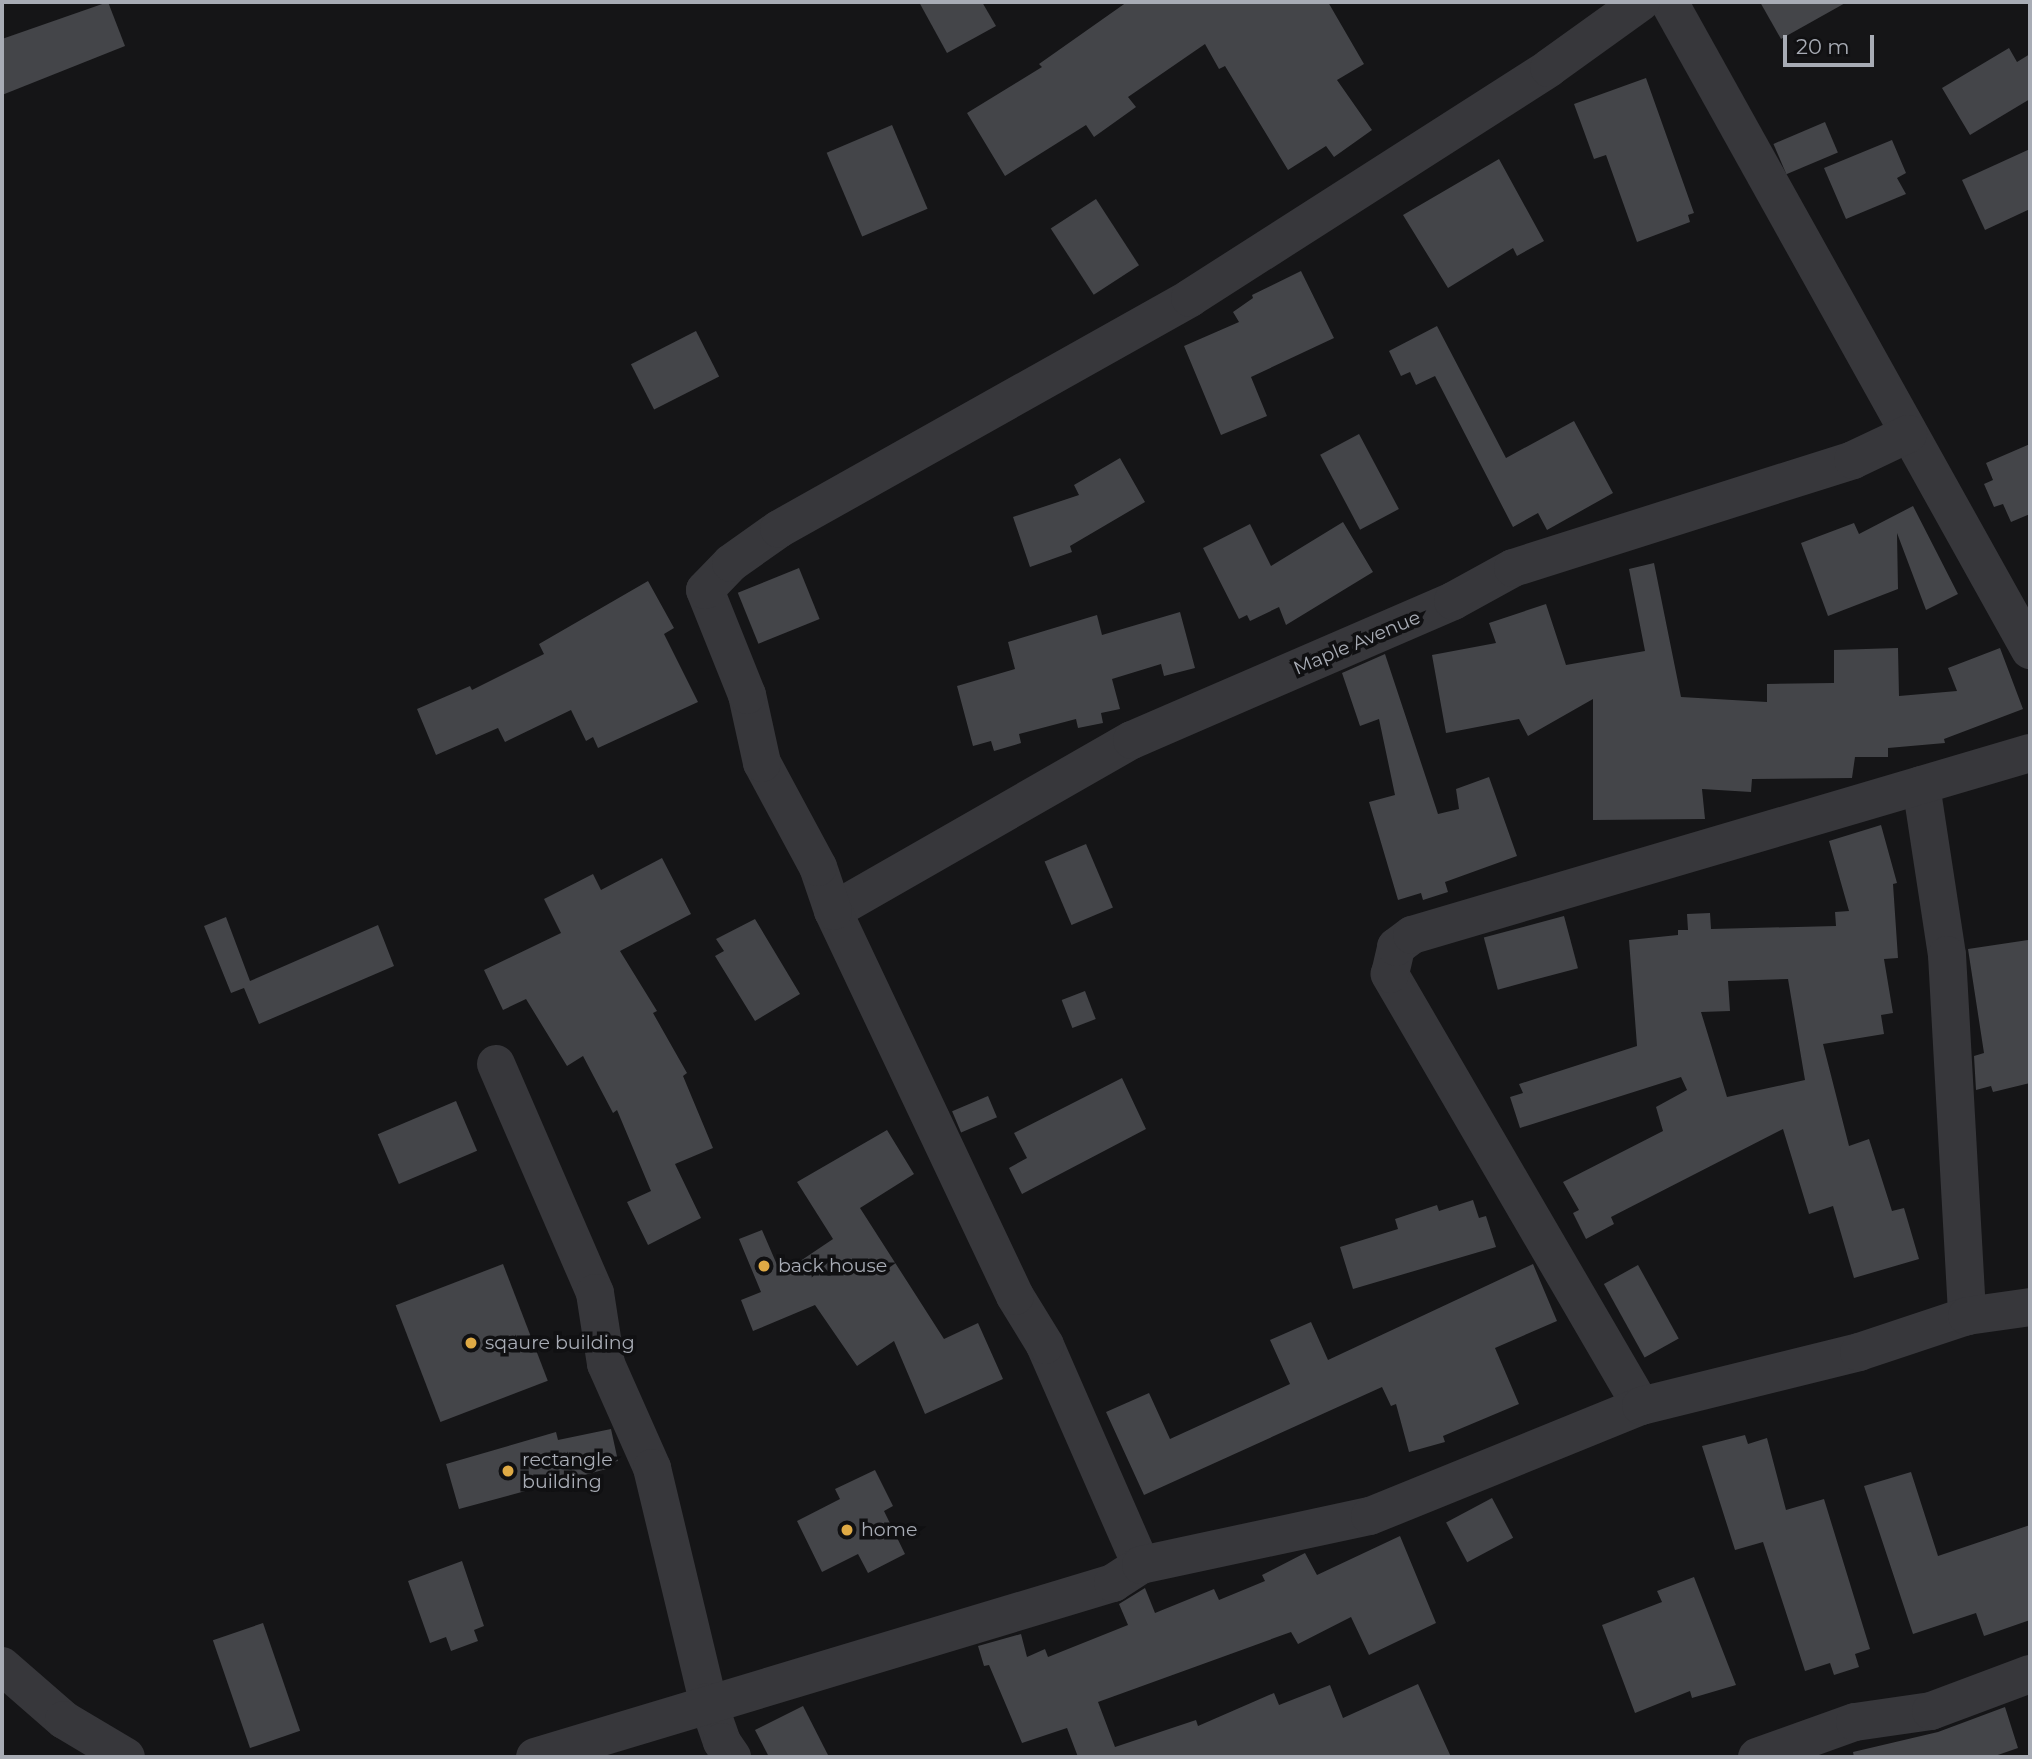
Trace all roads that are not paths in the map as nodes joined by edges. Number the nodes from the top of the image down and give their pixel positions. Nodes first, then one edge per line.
1 (1640, 2) edge
2 (1669, 2) edge
3 (1908, 434) junction
4 (2030, 650) edge
5 (2030, 753) edge
6 (1921, 785) junction
7 (832, 911) junction
8 (496, 1064) dead end
9 (2030, 1307) edge
10 (1967, 1316) junction
11 (1642, 1406) junction
12 (1141, 1565) junction
13 (2, 1667) edge
14 (2030, 1674) edge
15 (708, 1702) junction
16 (126, 1757) edge
17 (535, 1757) edge
18 (733, 1757) edge
19 (1757, 1757) edge

1 - 7 street
2 - 3 street
3 - 4 street
3 - 7 street, Maple Avenue
5 - 6 street
6 - 10 street
6 - 11 street
7 - 12 street
8 - 15 street
9 - 10 street
10 - 11 street
11 - 12 street
12 - 15 street
13 - 16 street
14 - 19 street
15 - 17 street
15 - 18 street

